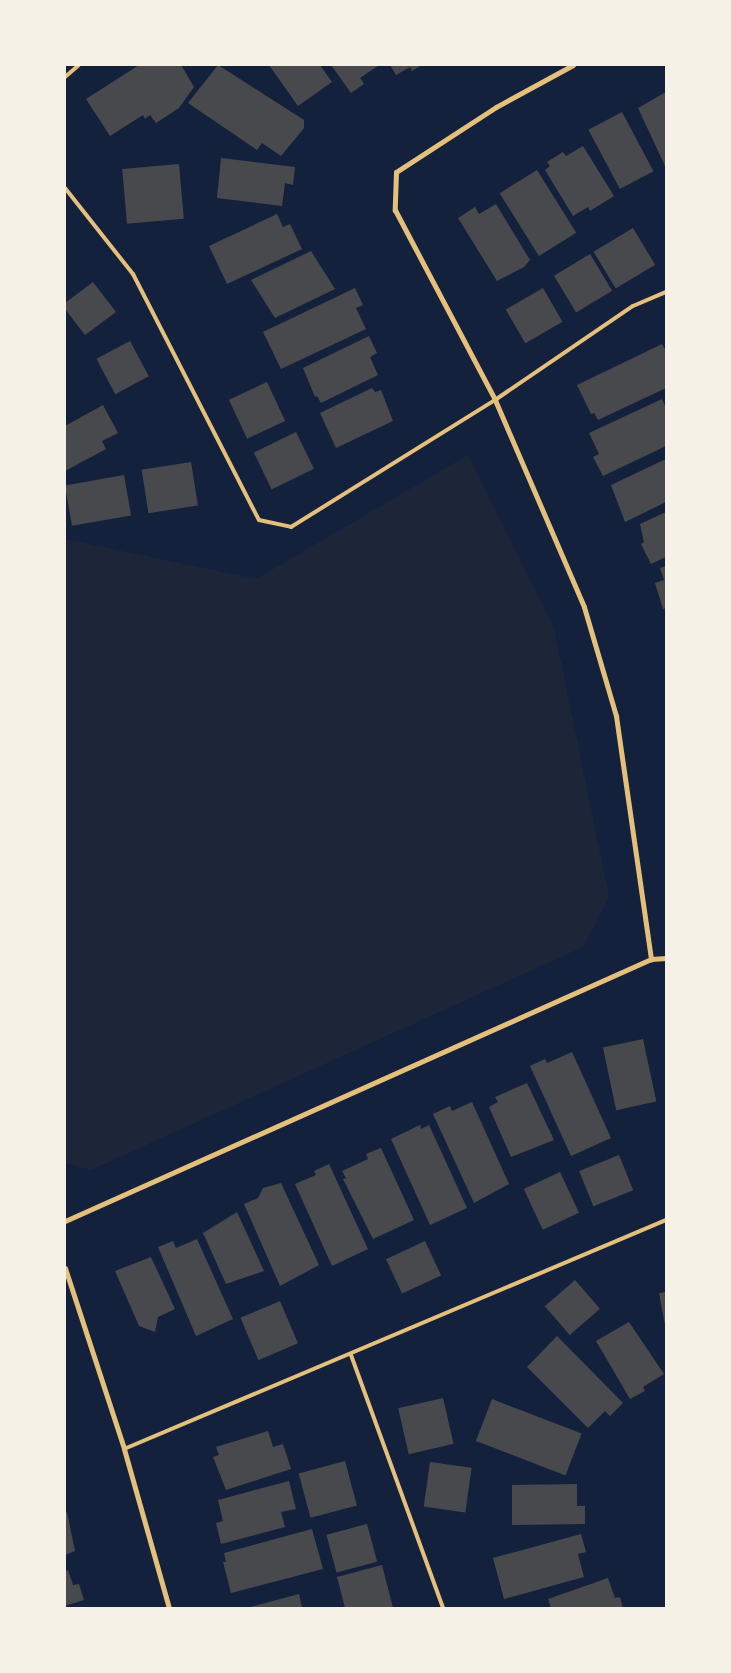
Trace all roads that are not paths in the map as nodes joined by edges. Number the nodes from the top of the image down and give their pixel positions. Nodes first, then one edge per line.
1 (79, 65) edge
2 (573, 65) edge
3 (65, 77) edge
4 (65, 188) edge
5 (666, 292) edge
6 (495, 400) junction
7 (666, 958) edge
8 (651, 959) junction
9 (666, 1220) edge
10 (65, 1221) edge
11 (65, 1268) edge
12 (351, 1355) junction
13 (124, 1449) junction
14 (169, 1608) edge
15 (443, 1608) edge

1 - 3 lane
2 - 6 street
4 - 6 lane
5 - 6 lane
6 - 8 street
7 - 8 street
8 - 10 street
9 - 12 lane
11 - 13 street
12 - 13 lane
12 - 15 lane
13 - 14 street

